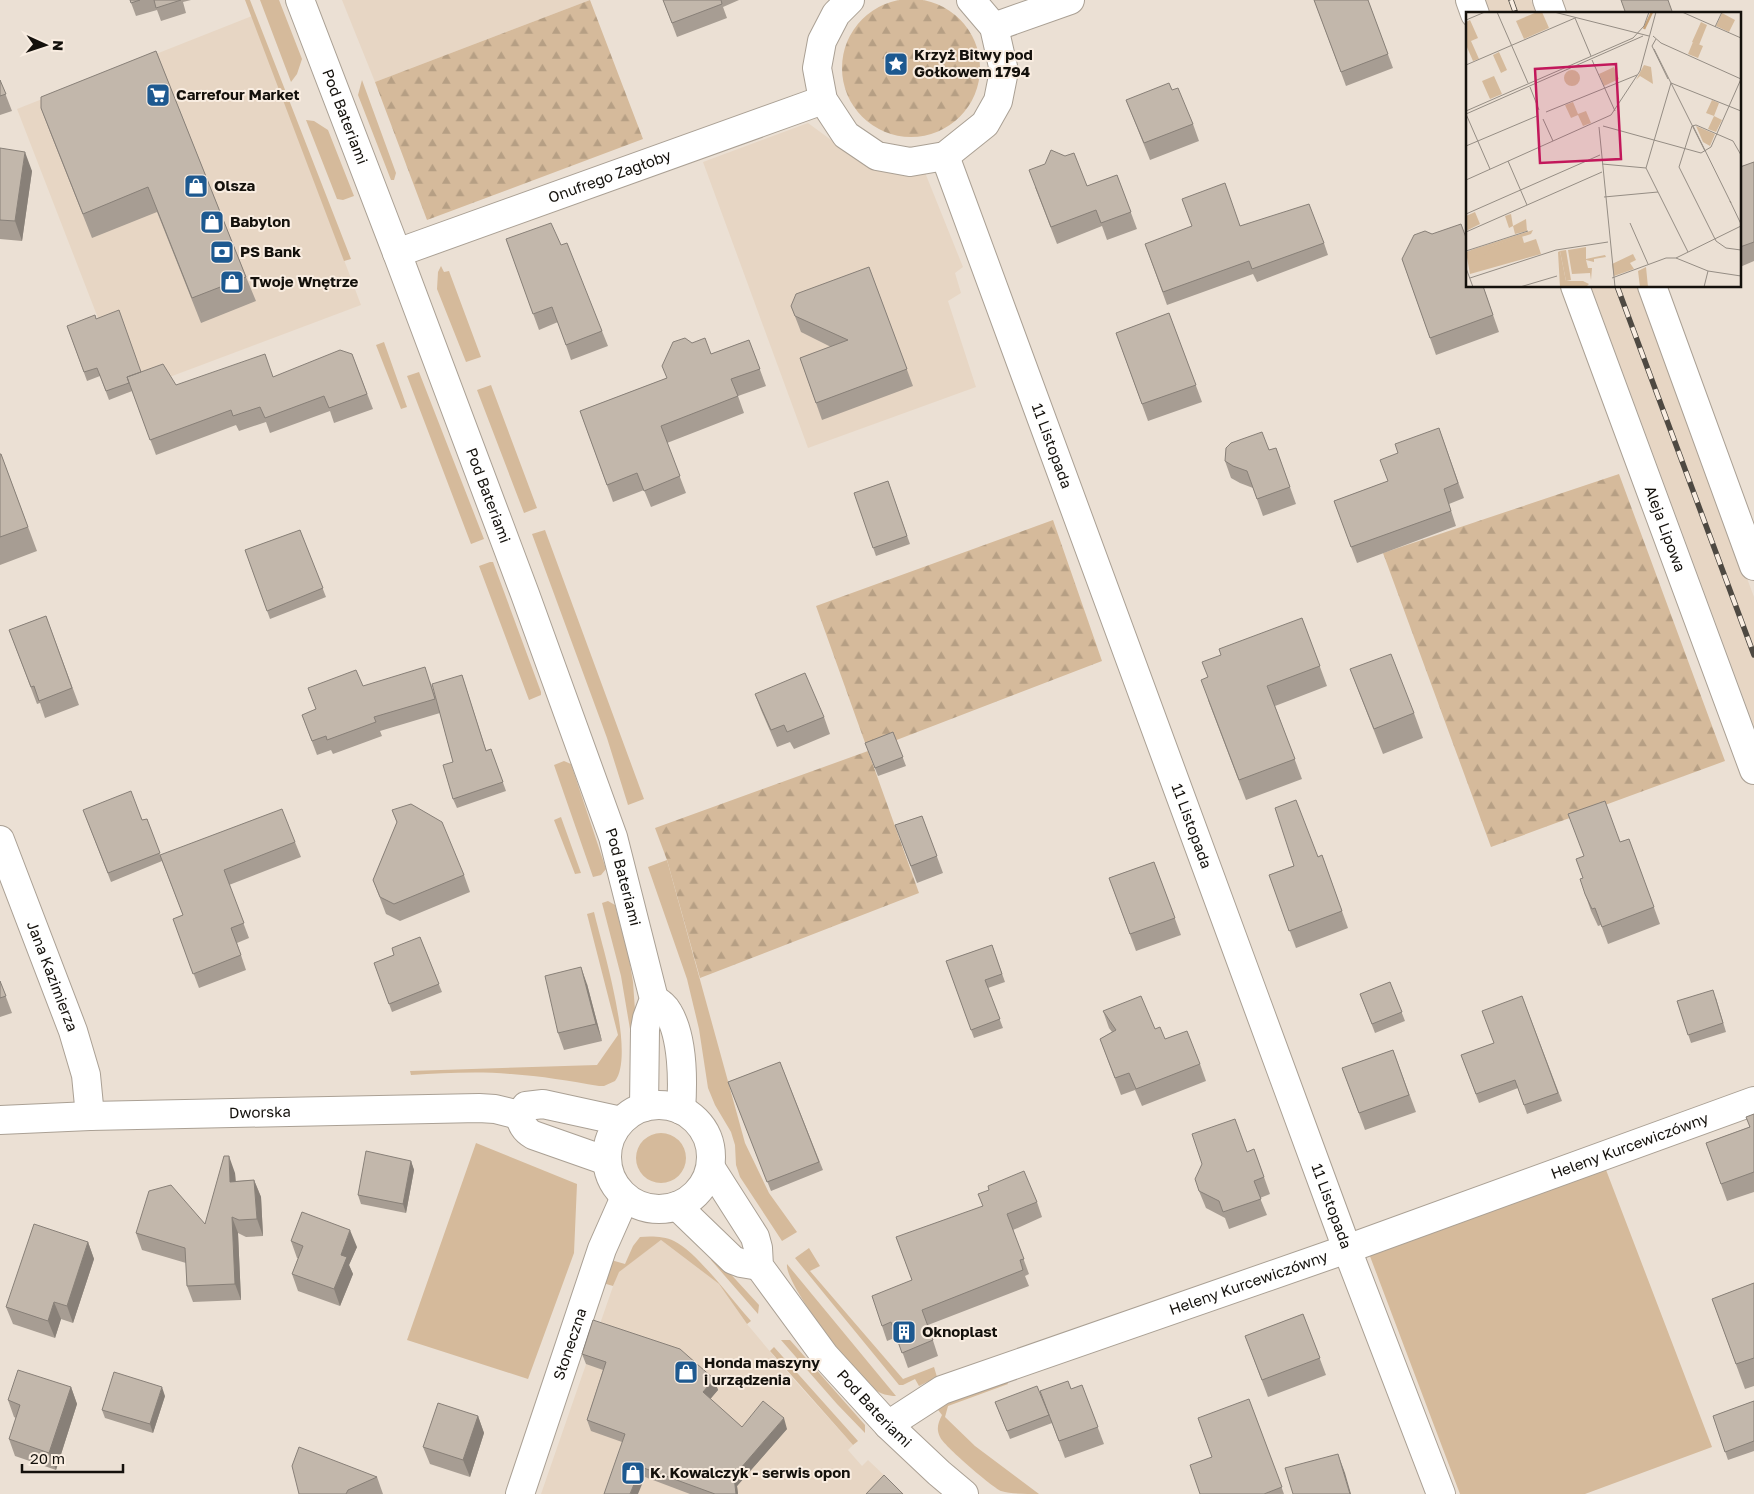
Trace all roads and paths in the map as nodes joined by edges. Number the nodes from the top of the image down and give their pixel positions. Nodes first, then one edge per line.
1 (300, 0) edge
2 (850, 0) edge
3 (971, 0) edge
4 (1070, 0) edge
5 (1470, 0) edge
6 (1547, 0) edge
7 (1474, 12) edge
8 (1551, 12) edge
9 (994, 27) junction
10 (823, 100) junction
11 (945, 156) junction
12 (397, 253) junction
13 (1576, 288) edge
14 (1653, 288) edge
15 (1754, 566) edge
16 (1754, 770) edge
17 (0, 840) edge
18 (654, 999) junction
19 (1754, 1102) edge
20 (681, 1110) junction
21 (632, 1114) junction
22 (519, 1115) junction
23 (90, 1116) junction
24 (0, 1120) edge
25 (607, 1161) junction
26 (710, 1168) junction
27 (625, 1197) junction
28 (677, 1206) junction
29 (1347, 1249) junction
30 (759, 1266) junction
31 (888, 1425) junction
32 (520, 1494) edge
33 (964, 1494) edge
34 (1440, 1494) edge

1 - 12 street, Pod Bateriami
2 - 10 street
3 - 9 street
4 - 9 street
5 - 7 street
6 - 8 street
9 - 11 street
10 - 11 street
10 - 12 street, Onufrego Zagłoby
11 - 29 street, 11 Listopada
12 - 18 street, Pod Bateriami
13 - 16 street, Aleja Lipowa
14 - 15 street
17 - 23 street, Jana Kazimierza
18 - 20 street, Pod Bateriami
18 - 21 street, Pod Bateriami
19 - 29 street, Heleny Kurcewiczówny
20 - 21 street, Pod Bateriami
20 - 26 street, Pod Bateriami
21 - 22 street
21 - 25 street, Pod Bateriami
22 - 23 street, Dworska
22 - 25 street
23 - 24 street, Dworska
25 - 27 street, Pod Bateriami
26 - 28 street, Pod Bateriami
26 - 30 street, Pod Bateriami
27 - 28 street, Pod Bateriami
27 - 32 street, Słoneczna
28 - 30 street
29 - 31 street, Heleny Kurcewiczówny
29 - 34 street, 11 Listopada
30 - 31 street, Pod Bateriami
31 - 33 street, Pod Bateriami

